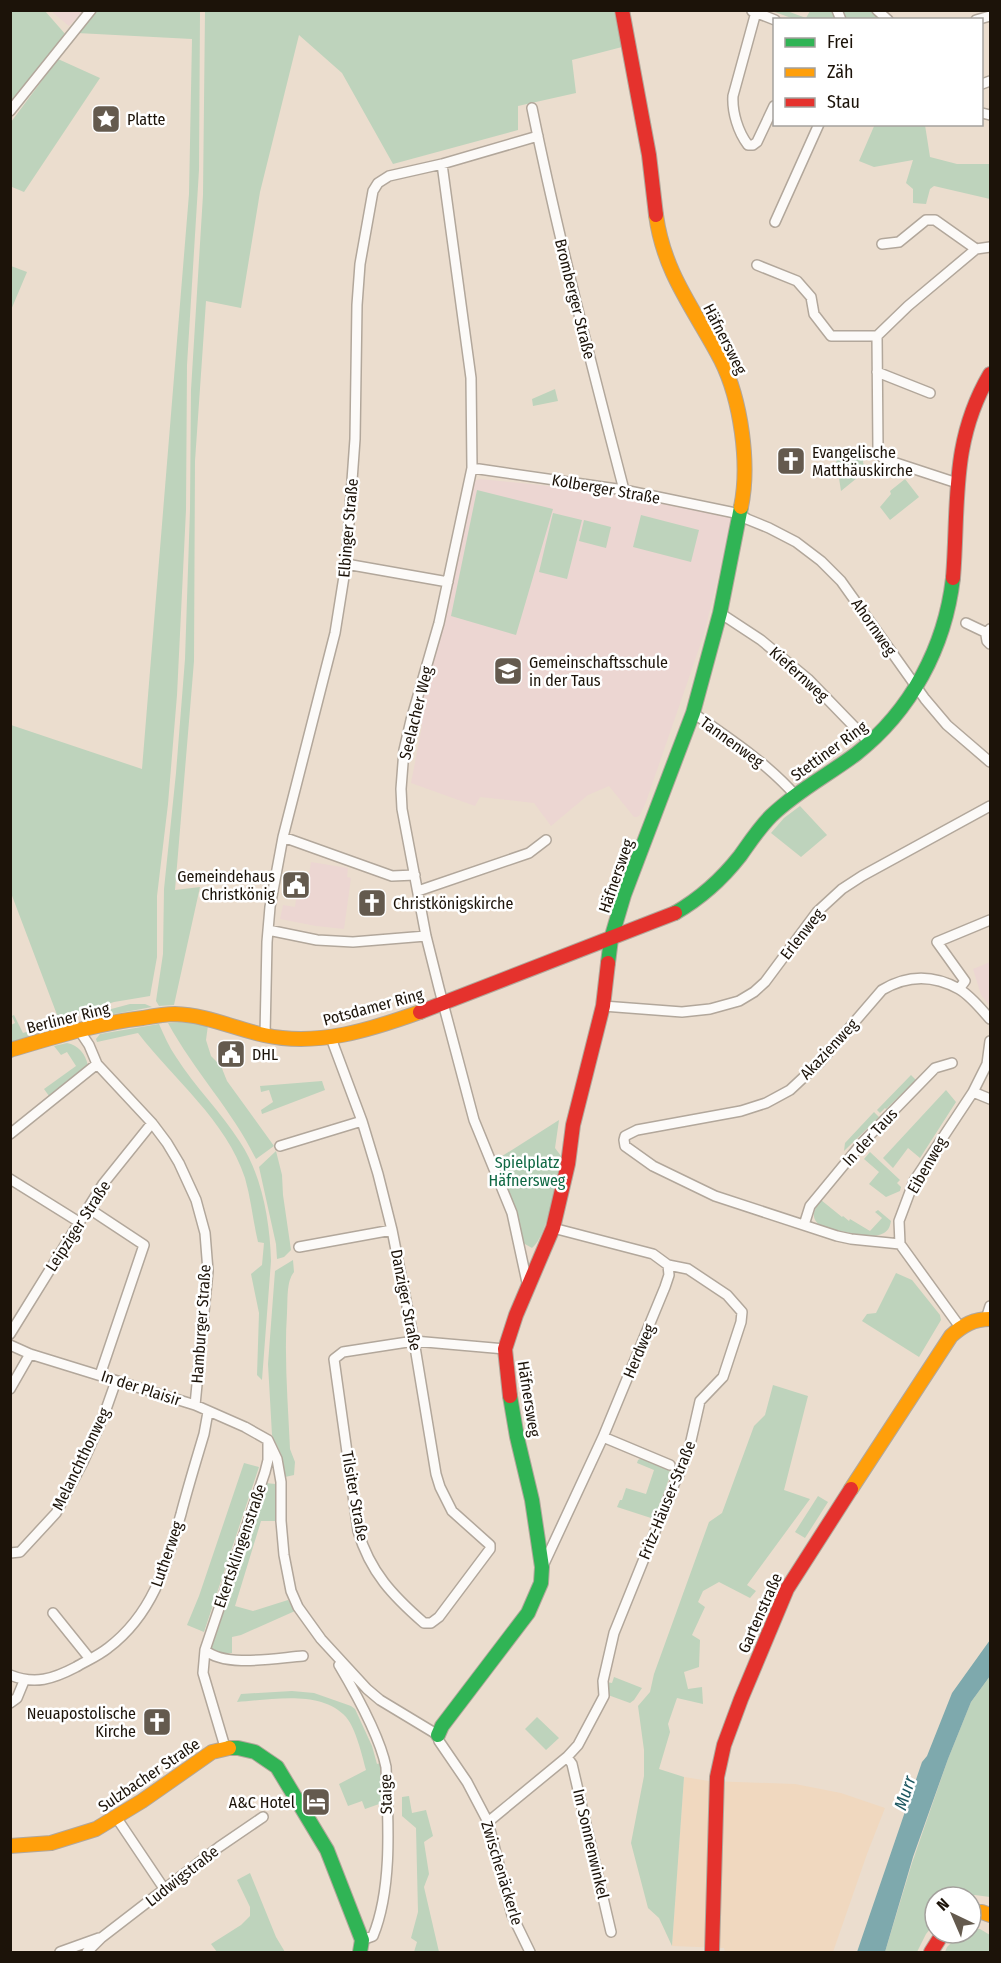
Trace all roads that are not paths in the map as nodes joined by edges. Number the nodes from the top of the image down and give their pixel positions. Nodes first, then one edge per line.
1 (91, 10) edge
2 (622, 10) edge
3 (753, 11) edge
4 (773, 19) edge
5 (532, 108) dead end
6 (773, 108) edge
7 (10, 111) edge
8 (818, 126) edge
9 (538, 136) junction
10 (442, 164) junction
11 (775, 222) dead end
12 (882, 244) dead end
13 (990, 247) edge
14 (976, 249) junction
15 (757, 265) dead end
16 (877, 336) junction
17 (877, 372) junction
18 (990, 374) edge
19 (930, 393) dead end
20 (472, 468) junction
21 (957, 483) junction
22 (624, 490) junction
23 (740, 514) junction
24 (346, 564) junction
25 (448, 582) junction
26 (720, 613) junction
27 (966, 622) dead end
28 (989, 631) edge
29 (990, 644) edge
30 (917, 687) junction
31 (693, 713) junction
32 (866, 740) junction
33 (990, 762) edge
34 (796, 796) junction
35 (990, 806) edge
36 (283, 837) junction
37 (546, 840) dead end
38 (415, 875) junction
39 (418, 891) junction
40 (990, 921) edge
41 (268, 930) junction
42 (426, 936) junction
43 (611, 939) junction
44 (959, 989) junction
45 (444, 1004) junction
46 (603, 1006) junction
47 (133, 1019) joint
48 (990, 1019) edge
49 (79, 1030) junction
50 (265, 1035) junction
51 (332, 1038) junction
52 (990, 1041) edge
53 (10, 1050) edge
54 (952, 1063) dead end
55 (97, 1064) junction
56 (973, 1092) junction
57 (990, 1099) edge
58 (362, 1121) junction
59 (152, 1123) junction
60 (10, 1134) edge
61 (280, 1146) dead end
62 (10, 1179) edge
63 (88, 1208) junction
64 (80, 1222) junction
65 (804, 1225) junction
66 (553, 1228) junction
67 (392, 1230) junction
68 (900, 1244) junction
69 (299, 1247) dead end
70 (668, 1265) junction
71 (528, 1287) junction
72 (989, 1315) edge
73 (960, 1327) junction
74 (10, 1334) edge
75 (414, 1341) junction
76 (10, 1344) edge
77 (505, 1349) junction
78 (30, 1354) junction
79 (100, 1375) junction
80 (116, 1381) junction
81 (10, 1389) edge
82 (195, 1405) junction
83 (208, 1412) junction
84 (603, 1437) junction
85 (268, 1440) junction
86 (670, 1465) dead end
87 (10, 1553) edge
88 (542, 1567) junction
89 (53, 1613) dead end
90 (424, 1623) joint
91 (205, 1650) junction
92 (331, 1650) junction
93 (303, 1656) dead end
94 (90, 1659) junction
95 (10, 1675) edge
96 (24, 1680) junction
97 (10, 1703) edge
98 (438, 1735) junction
99 (225, 1747) junction
100 (567, 1757) junction
101 (116, 1817) junction
102 (263, 1817) dead end
103 (488, 1822) junction
104 (10, 1846) edge
105 (165, 1890) junction
106 (611, 1932) dead end
107 (101, 1938) junction
108 (361, 1946) edge
109 (60, 1953) edge
110 (87, 1953) edge
111 (530, 1953) edge
112 (712, 1953) edge

1 - 7 street
2 - 23 street, Häfnersweg
3 - 4 street
3 - 6 street
5 - 9 street, Bromberger Straße
8 - 11 street
9 - 10 street, Elbinger Straße
9 - 22 street, Bromberger Straße
10 - 20 street, Seelacher Weg
10 - 24 street, Elbinger Straße
12 - 14 street
13 - 14 street
14 - 16 street
15 - 16 street
16 - 17 street
17 - 19 street
17 - 21 street
18 - 21 street, Stettiner Ring
20 - 22 street, Kolberger Straße
20 - 25 street, Seelacher Weg
21 - 30 street, Stettiner Ring
22 - 23 street, Kolberger Straße
23 - 26 street, Häfnersweg
23 - 30 street, Ahornweg
24 - 25 street
24 - 36 street, Elbinger Straße
25 - 38 street, Seelacher Weg
26 - 31 street, Häfnersweg
26 - 32 street, Kiefernweg
27 - 28 street
28 - 29 street
30 - 32 street, Stettiner Ring
30 - 33 street, Ahornweg
31 - 34 street, Tannenweg
31 - 43 street, Häfnersweg
32 - 34 street, Stettiner Ring
34 - 43 street, Stettiner Ring
35 - 46 street, Erlenweg
36 - 38 street
36 - 41 street, Elbinger Straße
37 - 39 street
38 - 39 street, Seelacher Weg
39 - 42 street, Seelacher Weg
40 - 44 street
41 - 42 street
41 - 50 street, Elbinger Straße
42 - 45 street, Seelacher Weg
43 - 45 street, Potsdamer Ring
43 - 46 street, Häfnersweg
44 - 48 street, Akazienweg
44 - 65 street, Akazienweg
45 - 51 street, Potsdamer Ring
45 - 71 street, Seelacher Weg
46 - 66 street, Häfnersweg
47 - 49 street, Berliner Ring
47 - 50 street, Potsdamer Ring
49 - 53 street, Berliner Ring
49 - 55 street, Hamburger Straße
50 - 51 street, Potsdamer Ring
51 - 58 street, Danziger Straße
52 - 56 street
54 - 65 street, In der Taus
55 - 59 street, Hamburger Straße
55 - 60 street
56 - 57 street
56 - 68 street, Eibenweg
58 - 61 street
58 - 67 street, Danziger Straße
59 - 63 street, Leipziger Straße
59 - 82 street, Hamburger Straße
62 - 64 street
63 - 64 street, Leipziger Straße
63 - 79 street
64 - 74 street, Leipziger Straße
65 - 68 street
66 - 70 street, Fritz-Häuser-Straße
66 - 71 street, Häfnersweg
67 - 69 street
67 - 75 street, Danziger Straße
68 - 73 street
70 - 84 street, Herdweg
70 - 100 street, Fritz-Häuser-Straße
71 - 77 street, Häfnersweg
72 - 73 street
73 - 112 street, Gartenstraße
75 - 77 street
75 - 90 street, Danziger Straße
75 - 90 street, Tilsiter Straße
76 - 78 street, In der Plaisir
77 - 88 street, Häfnersweg
78 - 79 street, In der Plaisir
78 - 81 street
79 - 80 street, In der Plaisir
80 - 82 street, In der Plaisir
80 - 87 street, Melanchthonweg
82 - 83 street, In der Plaisir
83 - 85 street, In der Plaisir
83 - 94 street, Lutherweg
84 - 86 street
84 - 88 street, Herdweg
85 - 91 street, Ekertsklingenstraße
85 - 92 street, Zwischenäckerle
88 - 98 street, Häfnersweg
89 - 94 street
91 - 93 street
91 - 99 street, Ekertsklingenstraße
92 - 98 street, Zwischenäckerle
92 - 108 street, Staige
94 - 96 street, Lutherweg
95 - 96 street, Lutherweg
96 - 97 street
98 - 103 street, Zwischenäckerle
99 - 101 street, Sulzbacher Straße
99 - 108 street, Sulzbacher Straße
100 - 103 street, Fritz-Häuser-Straße
100 - 106 street, Im Sonnenwinkel
101 - 104 street, Sulzbacher Straße
101 - 105 street
102 - 105 street, Ludwigstraße
103 - 111 street, Zwischenäckerle
105 - 107 street, Ludwigstraße
107 - 109 street, Ludwigstraße
107 - 110 street, Ludwigstraße

